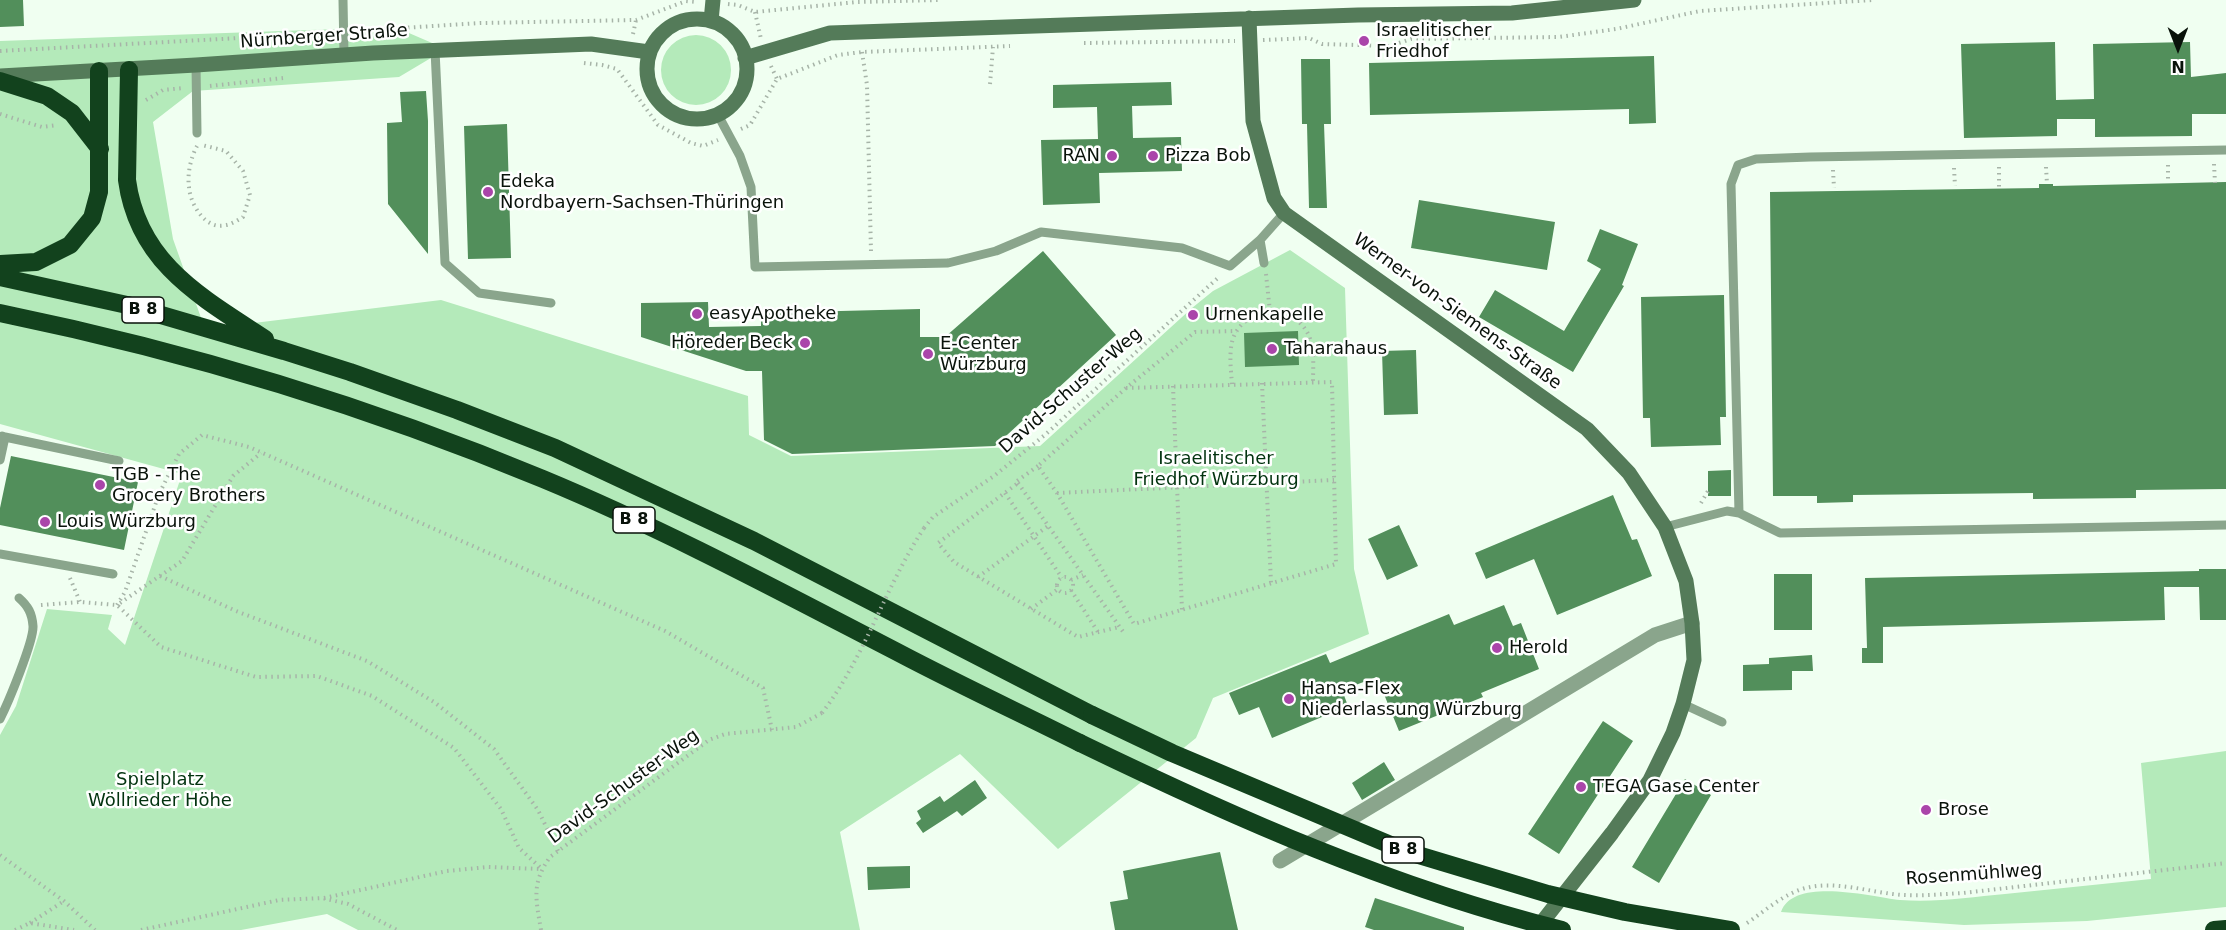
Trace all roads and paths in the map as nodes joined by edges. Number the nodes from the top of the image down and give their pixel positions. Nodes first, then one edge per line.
1 (343, 0) edge
2 (713, 0) edge
3 (939, 0) edge
4 (1634, 0) edge
5 (1874, 0) edge
6 (755, 12) dead end
7 (1250, 18) junction
8 (636, 20) dead end
9 (711, 21) junction
10 (344, 32) junction
11 (1279, 38) dead end
12 (1224, 41) dead end
13 (1073, 43) dead end
14 (1013, 45) dead end
15 (993, 47) junction
16 (435, 50) junction
17 (0, 51) edge
18 (650, 52) junction
19 (862, 52) junction
20 (344, 54) junction
21 (745, 58) junction
22 (196, 65) junction
23 (616, 69) dead end
24 (129, 70) junction
25 (99, 71) junction
26 (0, 76) edge
27 (291, 77) dead end
28 (0, 81) edge
29 (990, 84) dead end
30 (196, 87) junction
31 (140, 102) dead end
32 (0, 114) edge
33 (718, 115) junction
34 (750, 124) dead end
35 (56, 125) dead end
36 (198, 138) junction
37 (712, 144) dead end
38 (100, 148) junction
39 (2226, 150) edge
40 (2179, 164) dead end
41 (2202, 164) dead end
42 (2214, 164) junction
43 (2220, 164) dead end
44 (2157, 165) dead end
45 (2168, 165) junction
46 (2046, 166) junction
47 (2057, 166) dead end
48 (1988, 167) dead end
49 (1999, 167) junction
50 (2011, 167) dead end
51 (2034, 167) dead end
52 (1943, 168) dead end
53 (1954, 168) junction
54 (1965, 168) dead end
55 (1822, 170) dead end
56 (1833, 170) junction
57 (1844, 170) dead end
58 (2168, 181) dead end
59 (2215, 183) dead end
60 (2046, 184) dead end
61 (1954, 186) dead end
62 (1834, 188) dead end
63 (1999, 189) dead end
64 (1284, 213) junction
65 (1260, 240) junction
66 (1264, 263) joint
67 (0, 264) edge
68 (871, 265) junction
69 (1230, 266) junction
70 (0, 278) edge
71 (551, 303) dead end
72 (1270, 312) junction
73 (0, 313) edge
74 (1237, 331) junction
75 (284, 351) junction
76 (1313, 382) junction
77 (1262, 383) junction
78 (1232, 384) junction
79 (1173, 386) junction
80 (1126, 388) junction
81 (3, 437) edge
82 (261, 453) junction
83 (0, 460) edge
84 (119, 462) dead end
85 (1038, 466) junction
86 (1334, 480) junction
87 (1018, 483) junction
88 (1266, 483) junction
89 (1176, 487) junction
90 (1005, 493) junction
91 (1057, 493) junction
92 (1739, 513) junction
93 (2226, 525) edge
94 (1048, 526) junction
95 (1665, 527) junction
96 (1035, 536) junction
97 (0, 554) edge
98 (65, 567) junction
99 (113, 574) dead end
100 (1083, 575) junction
101 (160, 576) junction
102 (978, 577) junction
103 (1062, 578) junction
104 (1071, 580) junction
105 (1271, 583) junction
106 (1058, 589) junction
107 (1071, 590) junction
108 (19, 598) dead end
109 (80, 602) junction
110 (117, 605) junction
111 (29, 607) junction
112 (1031, 609) junction
113 (1182, 610) junction
114 (1692, 622) junction
115 (1119, 627) junction
116 (1098, 632) junction
117 (1124, 633) dead end
118 (1683, 704) junction
119 (0, 719) edge
120 (1722, 722) dead end
121 (772, 730) junction
122 (558, 851) junction
123 (0, 855) edge
124 (1280, 861) dead end
125 (2226, 863) edge
126 (542, 869) junction
127 (322, 898) junction
128 (64, 902) junction
129 (30, 923) junction
130 (1737, 928) edge
131 (2226, 929) edge
132 (15, 930) edge
133 (74, 930) edge
134 (95, 930) edge
135 (141, 930) edge
136 (397, 930) edge
137 (541, 930) edge
138 (1536, 930) edge
139 (1562, 930) edge
140 (2214, 930) edge

1 - 10 lane
2 - 9 street
3 - 6 path
4 - 7 street
5 - 11 path
7 - 21 street
7 - 64 street, Werner-von-Siemens-Straße
8 - 10 path
9 - 18 street
9 - 21 street
10 - 17 path
10 - 20 lane
12 - 13 path
14 - 15 path
15 - 19 path
15 - 29 path
16 - 18 street, Nürnberger Straße
16 - 20 street, Nürnberger Straße
16 - 71 lane
18 - 33 street
19 - 34 path
19 - 68 path
20 - 22 street, Nürnberger Straße
21 - 33 street
22 - 24 street, Nürnberger Straße
22 - 30 lane
23 - 37 path
24 - 25 street, Nürnberger Straße
24 - 75 highway
25 - 26 street, Nürnberger Straße
25 - 38 highway
27 - 30 path
28 - 38 highway
30 - 31 path
30 - 36 lane
32 - 35 path
33 - 68 lane
36 - 36 path
38 - 67 highway
39 - 92 lane
40 - 45 path
41 - 42 path
42 - 43 path
42 - 59 path
44 - 45 path
45 - 58 path
46 - 47 path
46 - 51 path
46 - 60 path
48 - 49 path
49 - 50 path
49 - 63 path
52 - 53 path
53 - 54 path
53 - 61 path
55 - 56 path
56 - 57 path
56 - 62 path
64 - 65 lane
64 - 95 street, Werner-von-Siemens-Straße
65 - 66 lane
65 - 69 lane
66 - 72 path
68 - 69 lane
69 - 121 path, David-Schuster-Weg, bridge
70 - 75 highway, B 8
72 - 74 path
72 - 76 path
73 - 139 highway, B 8, bridge
74 - 78 path
74 - 80 path
75 - 130 highway, B 8, bridge
76 - 77 path
76 - 86 path
77 - 78 path
77 - 88 path
78 - 79 path
79 - 80 path
79 - 89 path
80 - 85 path
81 - 83 lane
81 - 84 lane
82 - 101 path
82 - 110 path
82 - 121 path
85 - 87 path
85 - 91 path
86 - 88 path
86 - 105 path
87 - 90 path
87 - 94 path
88 - 89 path
88 - 105 path
89 - 91 path
89 - 113 path
90 - 96 path
90 - 102 path
91 - 113 path
92 - 93 lane
92 - 95 lane
94 - 96 path
94 - 100 path
95 - 114 street, Werner-von-Siemens-Straße
96 - 102 path
96 - 103 path
97 - 98 lane
98 - 99 lane
98 - 109 path
100 - 104 path
100 - 115 path
101 - 110 path
101 - 122 path
102 - 112 path
103 - 104 path
103 - 106 path
104 - 107 path
105 - 113 path
106 - 107 path
106 - 112 path
107 - 116 path
108 - 111 lane
109 - 110 path
109 - 111 path
110 - 126 path
111 - 119 lane
112 - 116 path
114 - 118 street, Werner-von-Siemens-Straße
114 - 124 street
115 - 116 path
115 - 117 path
118 - 120 lane
118 - 138 street, Werner-von-Siemens-Straße
121 - 122 path, David-Schuster-Weg
122 - 126 path, David-Schuster-Weg
123 - 128 path
125 - 130 path, Rosenmühlweg
126 - 127 path
126 - 137 path, David-Schuster-Weg
127 - 135 path
127 - 136 path
128 - 129 path
128 - 134 path
129 - 132 path
129 - 133 path
131 - 140 highway

